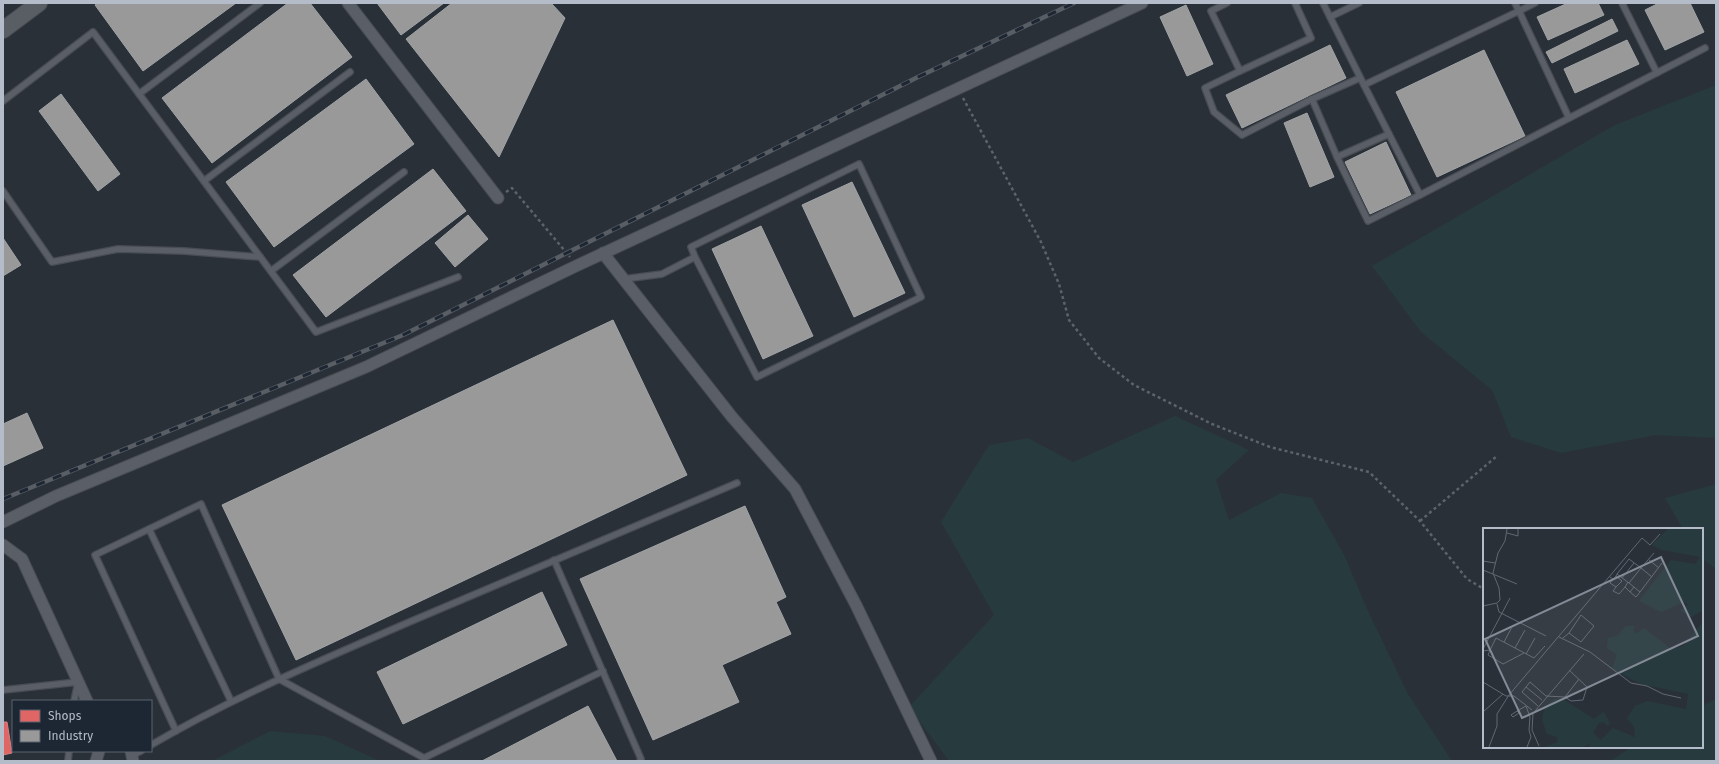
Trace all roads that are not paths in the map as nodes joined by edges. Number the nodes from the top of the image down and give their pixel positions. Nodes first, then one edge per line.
1 (39, 3) edge
2 (260, 3) edge
3 (348, 3) edge
4 (1142, 3) edge
5 (1227, 3) edge
6 (1295, 3) edge
7 (1323, 3) edge
8 (1359, 3) edge
9 (1515, 3) edge
10 (1535, 3) edge
11 (1622, 3) edge
12 (1519, 11) junction
13 (1330, 17) junction
14 (3, 30) edge
15 (1705, 48) dead end
16 (1240, 71) junction
17 (350, 72) dead end
18 (1657, 73) junction
19 (1360, 78) junction
20 (1364, 85) junction
21 (139, 94) junction
22 (1312, 100) junction
23 (3, 101) edge
24 (1569, 118) junction
25 (1389, 134) junction
26 (1337, 158) junction
27 (404, 172) dead end
28 (204, 181) junction
29 (3, 191) edge
30 (1420, 195) junction
31 (498, 198) road end
32 (603, 253) junction
33 (260, 257) junction
34 (695, 257) junction
35 (271, 272) junction
36 (458, 277) dead end
37 (624, 280) junction
38 (737, 483) dead end
39 (3, 522) edge
40 (149, 529) junction
41 (3, 545) edge
42 (554, 560) junction
43 (603, 671) junction
44 (279, 679) junction
45 (78, 682) junction
46 (3, 690) edge
47 (74, 700) edge
48 (87, 700) edge
49 (230, 701) junction
50 (176, 731) junction
51 (152, 744) edge
52 (425, 760) edge
53 (640, 761) edge
54 (931, 761) edge

1 - 14 street
2 - 21 lane
3 - 31 street
4 - 32 street
5 - 16 lane
6 - 16 lane
7 - 13 lane
8 - 13 lane
9 - 12 lane
10 - 12 lane
11 - 18 lane
12 - 20 lane
12 - 24 lane
13 - 19 lane
15 - 18 lane
16 - 22 lane
17 - 28 lane
18 - 24 lane
19 - 20 lane
19 - 22 lane
20 - 25 lane
21 - 23 lane
21 - 28 lane
22 - 26 lane
24 - 30 lane
25 - 26 lane
25 - 30 lane
26 - 30 lane
27 - 35 lane
28 - 33 lane
29 - 33 lane
32 - 37 street
32 - 39 street
33 - 35 lane
34 - 34 lane
34 - 37 lane
35 - 36 lane
37 - 54 street
38 - 42 lane
40 - 44 lane
40 - 49 lane
40 - 50 lane
41 - 45 street
42 - 43 lane
42 - 44 lane
43 - 52 lane
43 - 53 lane
44 - 49 lane
44 - 52 lane
45 - 46 lane
45 - 47 lane
45 - 48 street
49 - 50 lane
50 - 51 lane

